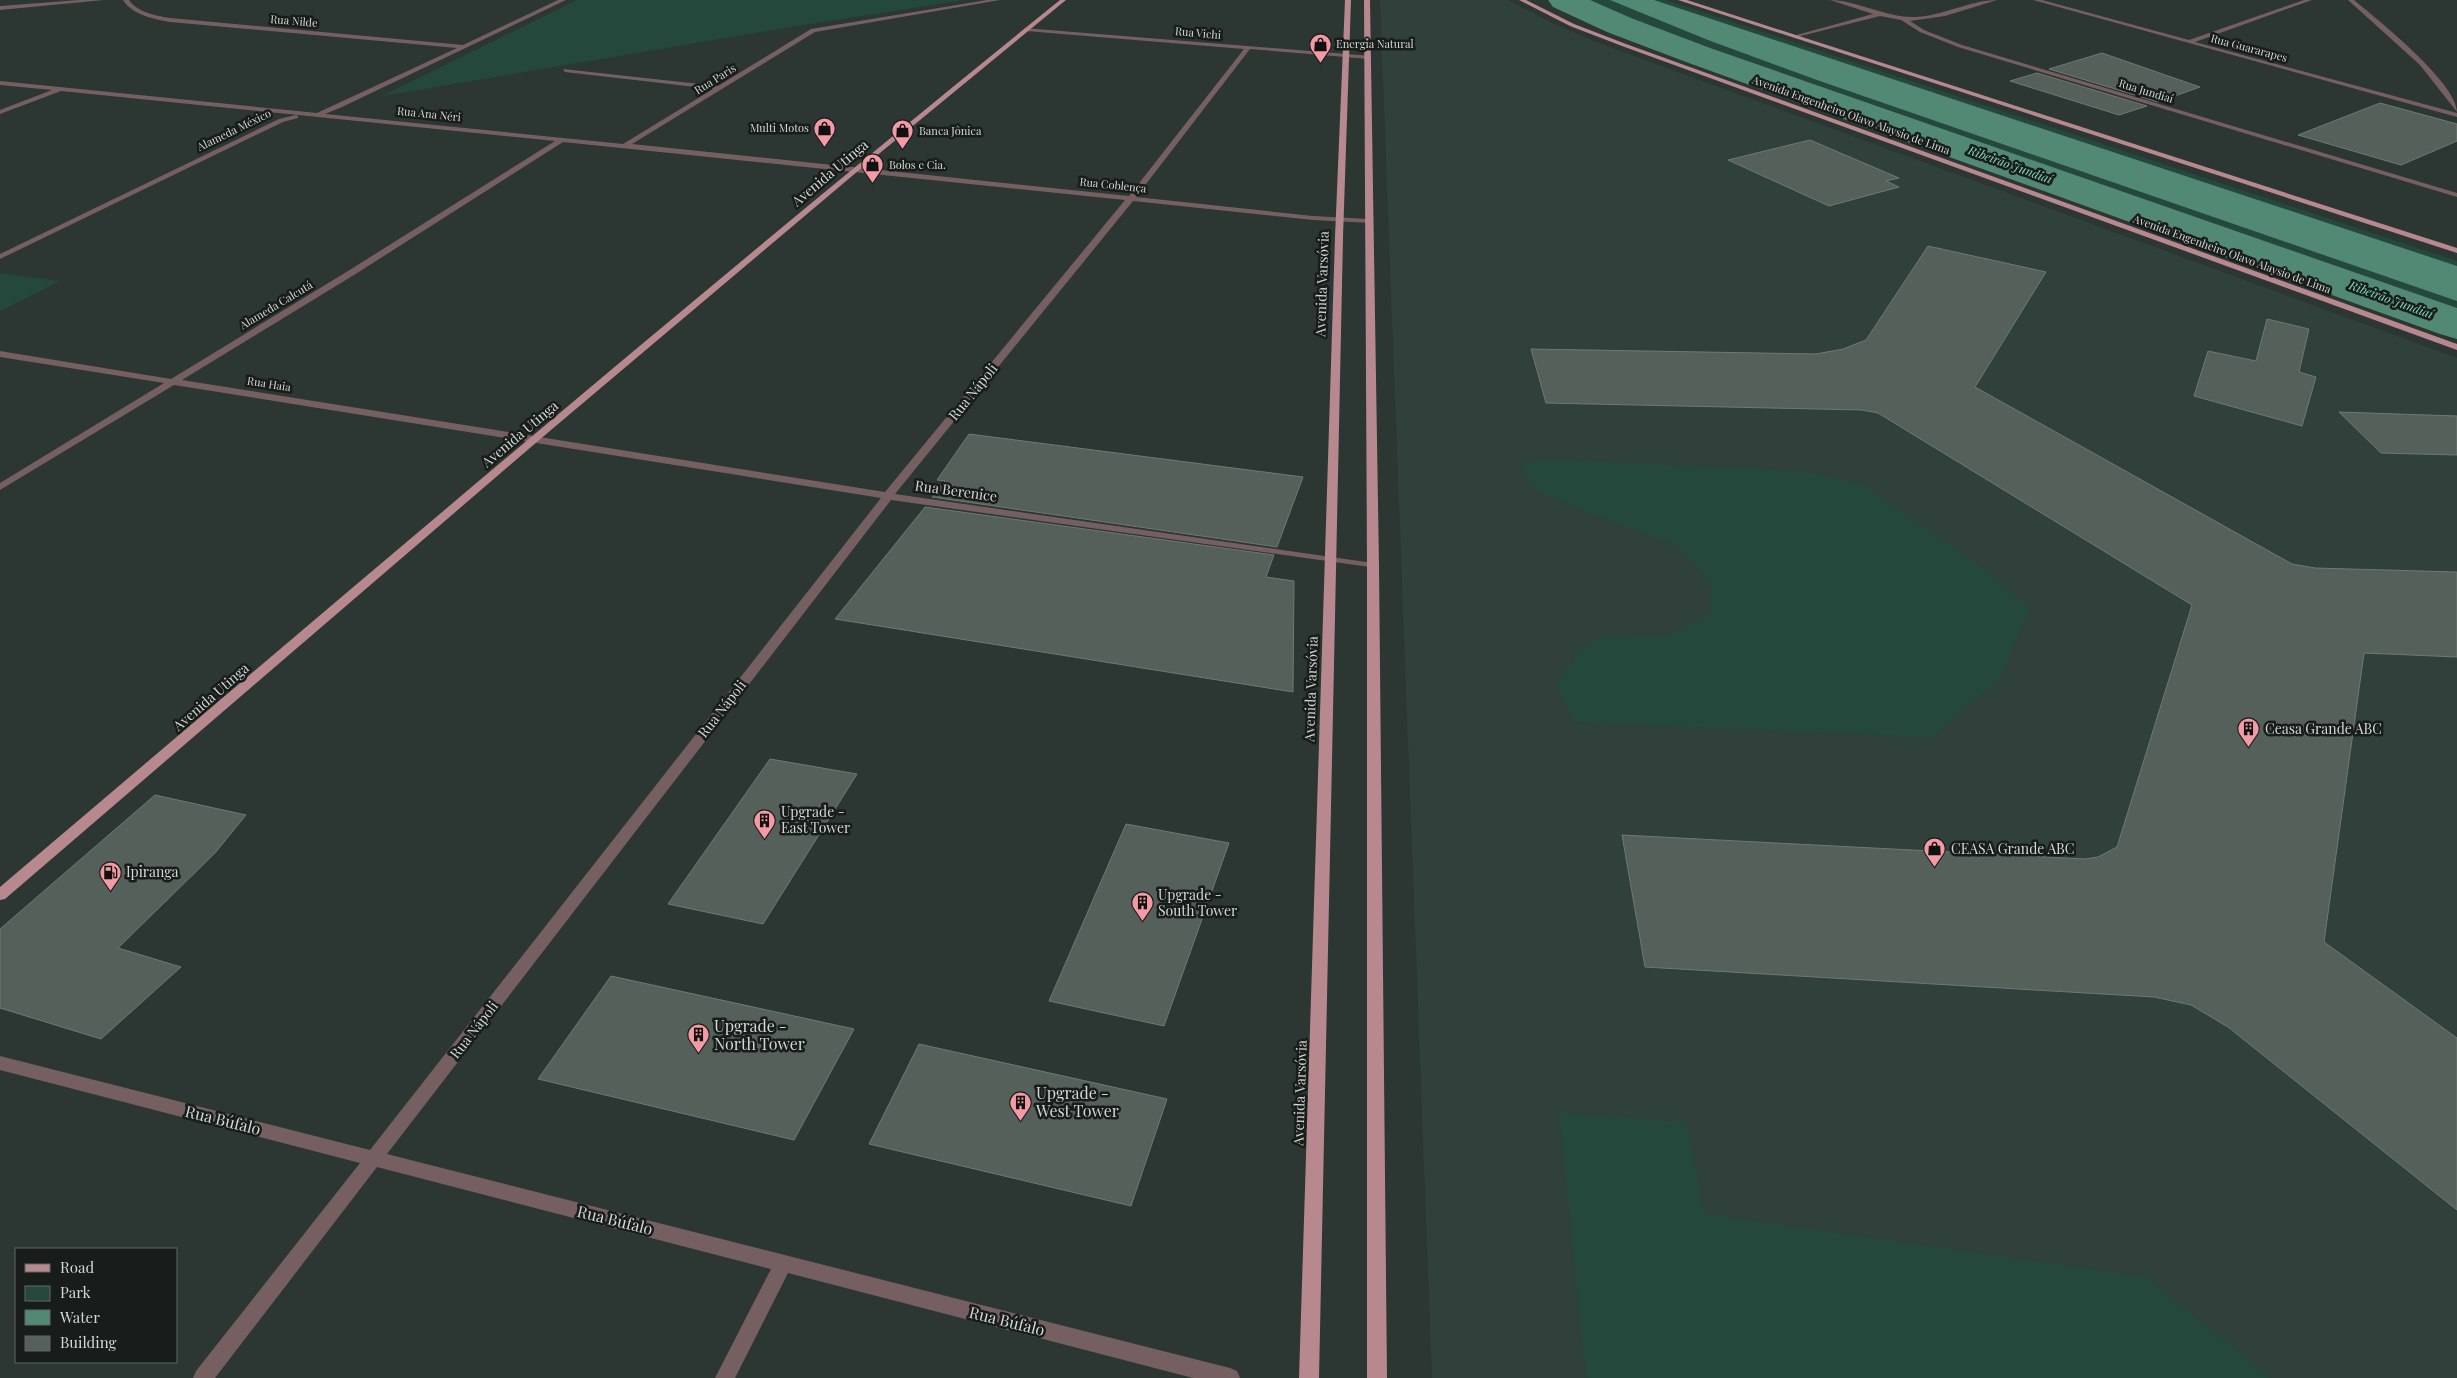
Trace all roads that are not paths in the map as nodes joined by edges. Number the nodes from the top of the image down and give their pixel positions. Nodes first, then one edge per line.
1 (101, 0) edge
2 (126, 0) edge
3 (563, 0) edge
4 (997, 0) edge
5 (1063, 0) edge
6 (1348, 0) edge
7 (1367, 0) edge
8 (1522, 0) edge
9 (1681, 0) edge
10 (1833, 0) edge
11 (1994, 0) edge
12 (2036, 0) edge
13 (2309, 0) edge
14 (2351, 0) edge
15 (0, 8) edge
16 (1881, 14) junction
17 (1902, 18) junction
18 (1026, 29) junction
19 (1795, 37) junction
20 (2188, 42) junction
21 (467, 47) junction
22 (1248, 47) junction
23 (1347, 55) junction
24 (1369, 57) junction
25 (565, 70) dead end
26 (0, 83) edge
27 (721, 88) junction
28 (60, 89) junction
29 (2457, 110) edge
30 (0, 112) edge
31 (313, 115) junction
32 (2457, 115) edge
33 (563, 139) junction
34 (626, 145) junction
35 (855, 169) junction
36 (2457, 195) edge
37 (1131, 198) junction
38 (1340, 221) junction
39 (1368, 221) junction
40 (2457, 251) edge
41 (0, 257) edge
42 (2457, 347) edge
43 (0, 354) edge
44 (172, 382) junction
45 (534, 439) junction
46 (0, 486) edge
47 (888, 496) junction
48 (1330, 562) junction
49 (1373, 566) junction
50 (0, 896) edge
51 (0, 1063) edge
52 (375, 1159) junction
53 (783, 1264) junction
54 (203, 1378) edge
55 (725, 1378) edge
56 (1230, 1378) edge
57 (1309, 1378) edge
58 (1377, 1378) edge

1 - 15 street
2 - 21 street, Rua Nilde
3 - 21 street, Alameda México
4 - 27 street, Rua Paris
5 - 18 main road, Avenida Utinga
6 - 23 main road, Avenida Varsóvia
7 - 24 main road
8 - 42 main road, Avenida Engenheiro Olavo Alaysio de Lima
9 - 19 main road
10 - 16 street, Rua Jundiaí
11 - 17 street
12 - 20 street, Rua Guararapes
13 - 20 street
14 - 29 street
16 - 17 street, Rua Jundiaí
16 - 19 street
17 - 36 street, Rua Jundiaí
18 - 22 street, Rua Vichi
18 - 35 main road, Avenida Utinga
19 - 40 main road
20 - 32 street, Rua Guararapes
21 - 31 street, Alameda México
22 - 23 street, Rua Vichi
22 - 37 street, Rua Nápoli
23 - 24 street, Rua Vichi
23 - 38 main road, Avenida Varsóvia
24 - 39 main road
25 - 27 street
26 - 28 street, Rua Ana Néri
27 - 34 street, Rua Paris
28 - 30 street
28 - 31 street, Rua Ana Néri
31 - 33 street, Rua Ana Néri
31 - 41 street, Alameda México
33 - 34 street, Rua Ana Néri
33 - 44 street, Alameda Calcutá
34 - 35 street, Rua Ana Néri
35 - 37 street, Rua Coblença
35 - 45 main road, Avenida Utinga
37 - 38 street, Rua Coblença
37 - 47 street, Rua Nápoli
38 - 39 street, Rua Coblença
38 - 48 main road, Avenida Varsóvia
39 - 49 main road
43 - 44 street, Rua Haia
44 - 45 street, Rua Haia
44 - 46 street, Alameda Calcutá
45 - 47 street, Rua Berenice
45 - 50 main road, Avenida Utinga
47 - 48 street, Rua Berenice
47 - 52 street, Rua Nápoli
48 - 49 street, Rua Berenice
48 - 57 main road, Avenida Varsóvia
49 - 58 main road
51 - 52 street, Rua Búfalo
52 - 53 street, Rua Búfalo
52 - 54 street, Rua Nápoli
53 - 55 street
53 - 56 street, Rua Búfalo

